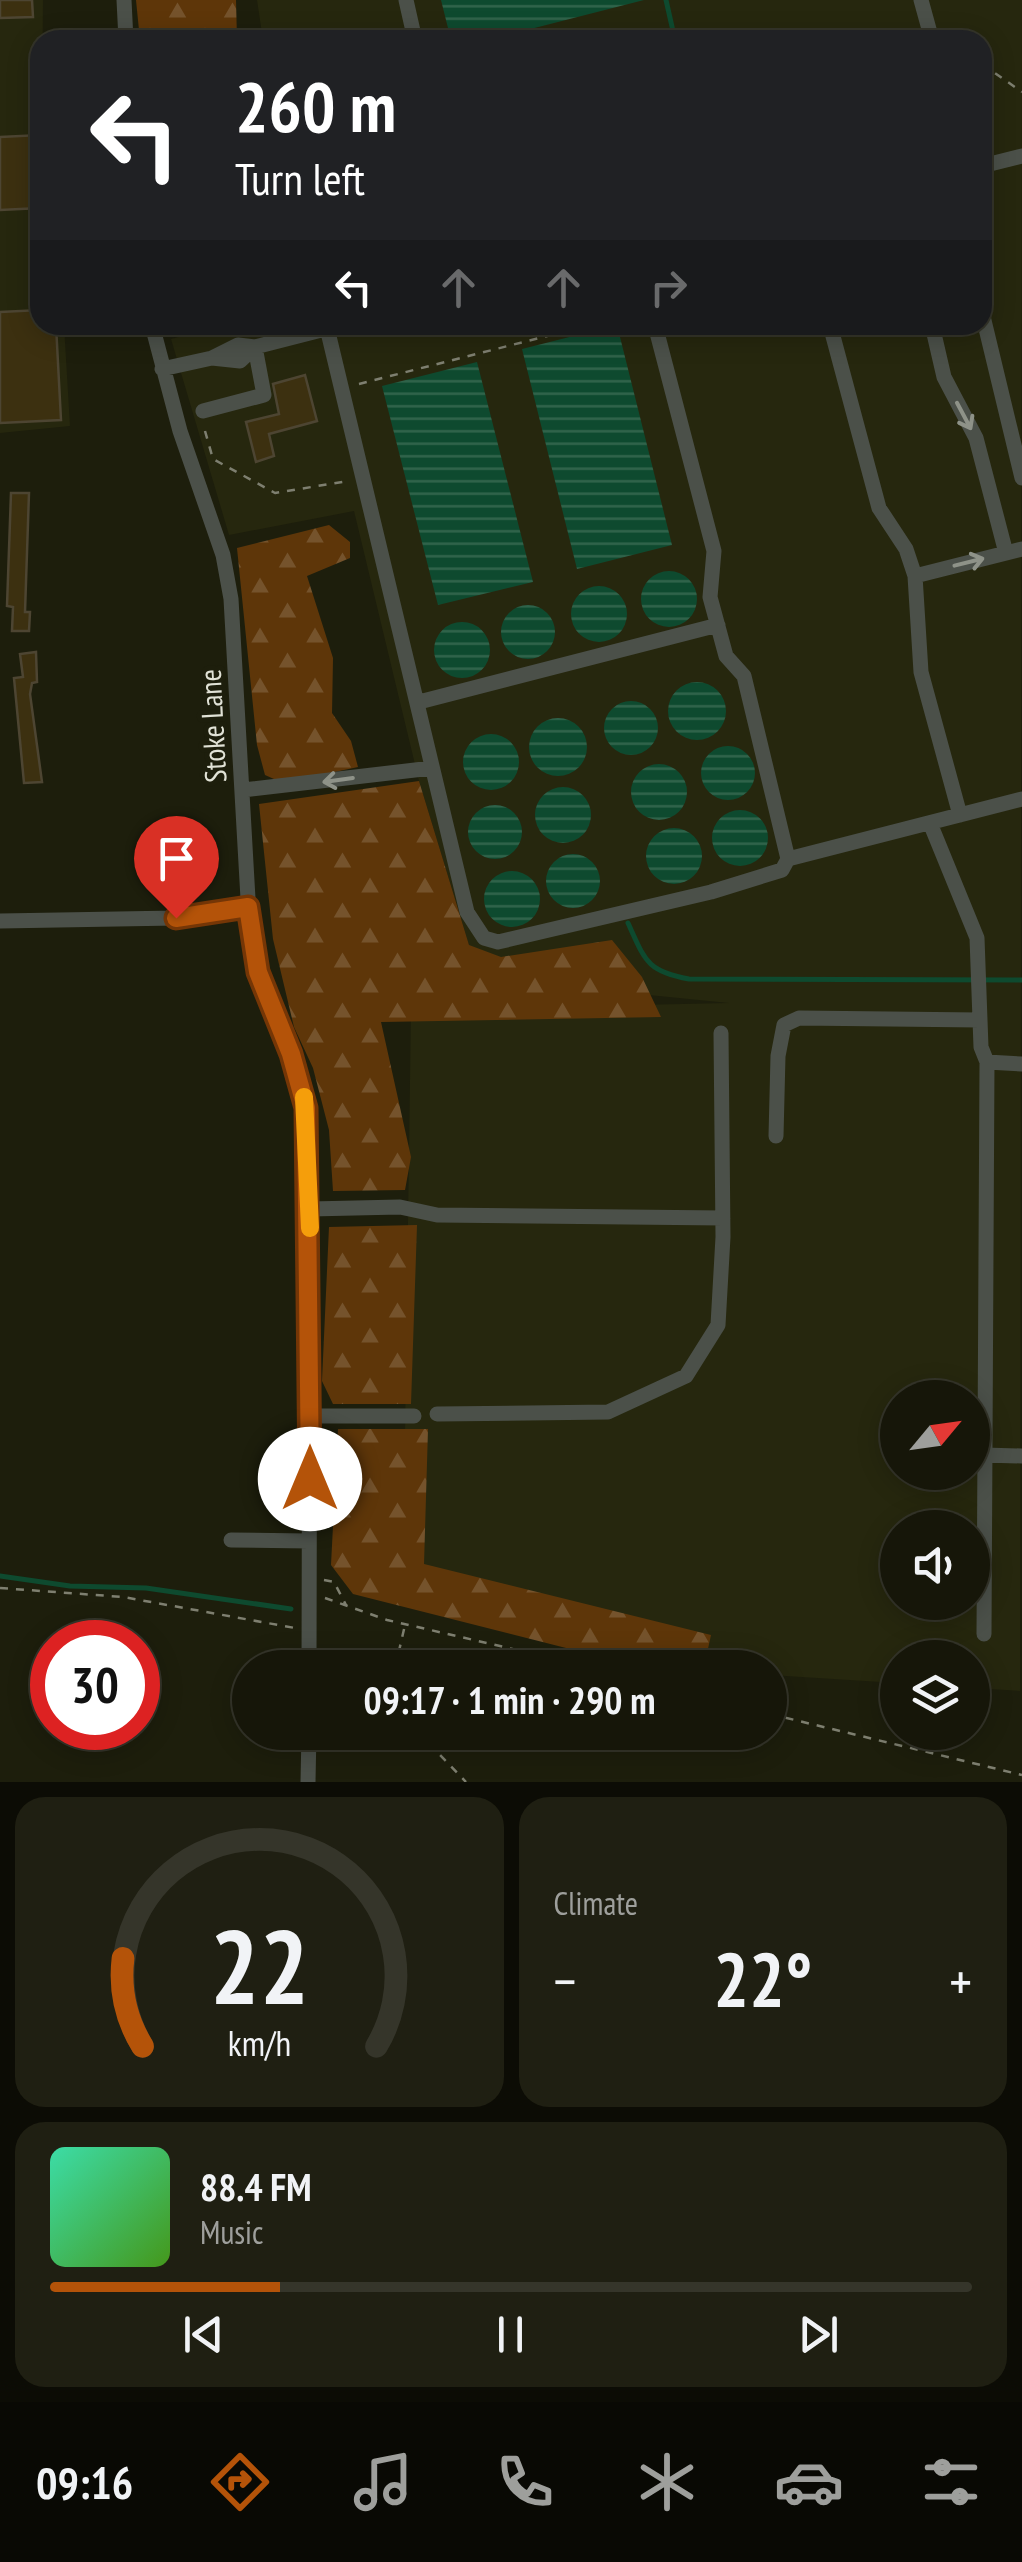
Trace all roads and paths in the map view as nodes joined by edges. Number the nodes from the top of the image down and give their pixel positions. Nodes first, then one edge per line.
1 (124, 0) edge
2 (406, 0) edge
3 (921, 0) edge
4 (126, 30) edge
5 (413, 30) edge
6 (929, 30) edge
7 (992, 71) edge
8 (1022, 92) edge
9 (1022, 156) edge
10 (992, 160) edge
11 (154, 335) edge
12 (304, 335) edge
13 (335, 335) edge
14 (551, 335) edge
15 (658, 335) edge
16 (833, 335) edge
17 (934, 335) edge
18 (988, 335) edge
19 (255, 348) junction
20 (162, 369) junction
21 (344, 400) junction
22 (203, 411) dead end
23 (205, 431) dead end
24 (362, 478) junction
25 (1022, 478) edge
26 (1014, 551) edge
27 (915, 576) junction
28 (718, 625) junction
29 (419, 702) junction
30 (432, 768) junction
31 (243, 790) junction
32 (1022, 800) edge
33 (960, 815) junction
34 (930, 823) junction
35 (788, 859) junction
36 (248, 907) junction
37 (0, 921) edge
38 (980, 1020) junction
39 (721, 1033) dead end
40 (986, 1062) junction
41 (1022, 1064) edge
42 (776, 1136) dead end
43 (310, 1210) junction
44 (722, 1218) junction
45 (984, 1380) edge
46 (437, 1414) dead end
47 (310, 1416) junction
48 (414, 1416) dead end
49 (990, 1455) edge
50 (1022, 1456) edge
51 (984, 1490) edge
52 (231, 1540) dead end
53 (310, 1541) junction
54 (309, 1585) junction
55 (0, 1588) edge
56 (347, 1606) junction
57 (406, 1624) junction
58 (309, 1630) junction
59 (984, 1634) dead end
60 (309, 1650) edge
61 (400, 1650) edge
62 (518, 1650) edge
63 (787, 1718) edge
64 (309, 1750) edge
65 (435, 1750) edge
66 (1022, 1775) edge
67 (308, 1782) edge
68 (466, 1782) edge

1 - 4 street
2 - 5 street
3 - 6 street
7 - 8 path
9 - 10 street
11 - 20 street, Stoke Lane
12 - 19 street
13 - 21 street
14 - 21 path
15 - 28 street
16 - 27 street
17 -> 26 street
18 - 25 street
19 - 20 street
19 - 22 street
20 - 31 street, Stoke Lane
21 - 24 street
23 - 24 path
24 - 29 street
27 -> 26 street
27 - 33 street
28 - 29 street
28 - 35 street
29 - 30 street
30 -> 31 street
30 - 35 street
31 - 36 street, Stoke Lane
32 - 33 street
33 - 34 street
34 - 35 street
34 - 38 street
36 - 37 street
36 - 43 street, Stoke Lane
38 - 40 street
38 - 42 street
39 - 44 street
40 - 41 street
40 - 45 street
43 - 44 street
43 - 47 street, Stoke Lane
44 - 46 street
47 - 48 street
47 - 53 street, Stoke Lane
49 - 50 street
51 - 59 street
52 - 53 street
53 - 54 street, Stoke Lane
54 - 56 path
54 - 56 path
54 - 58 street, Stoke Lane
55 - 58 path
56 - 57 path
57 - 61 path
57 - 62 path
58 - 60 street, Stoke Lane
63 - 66 path
64 - 67 street
65 - 68 path

